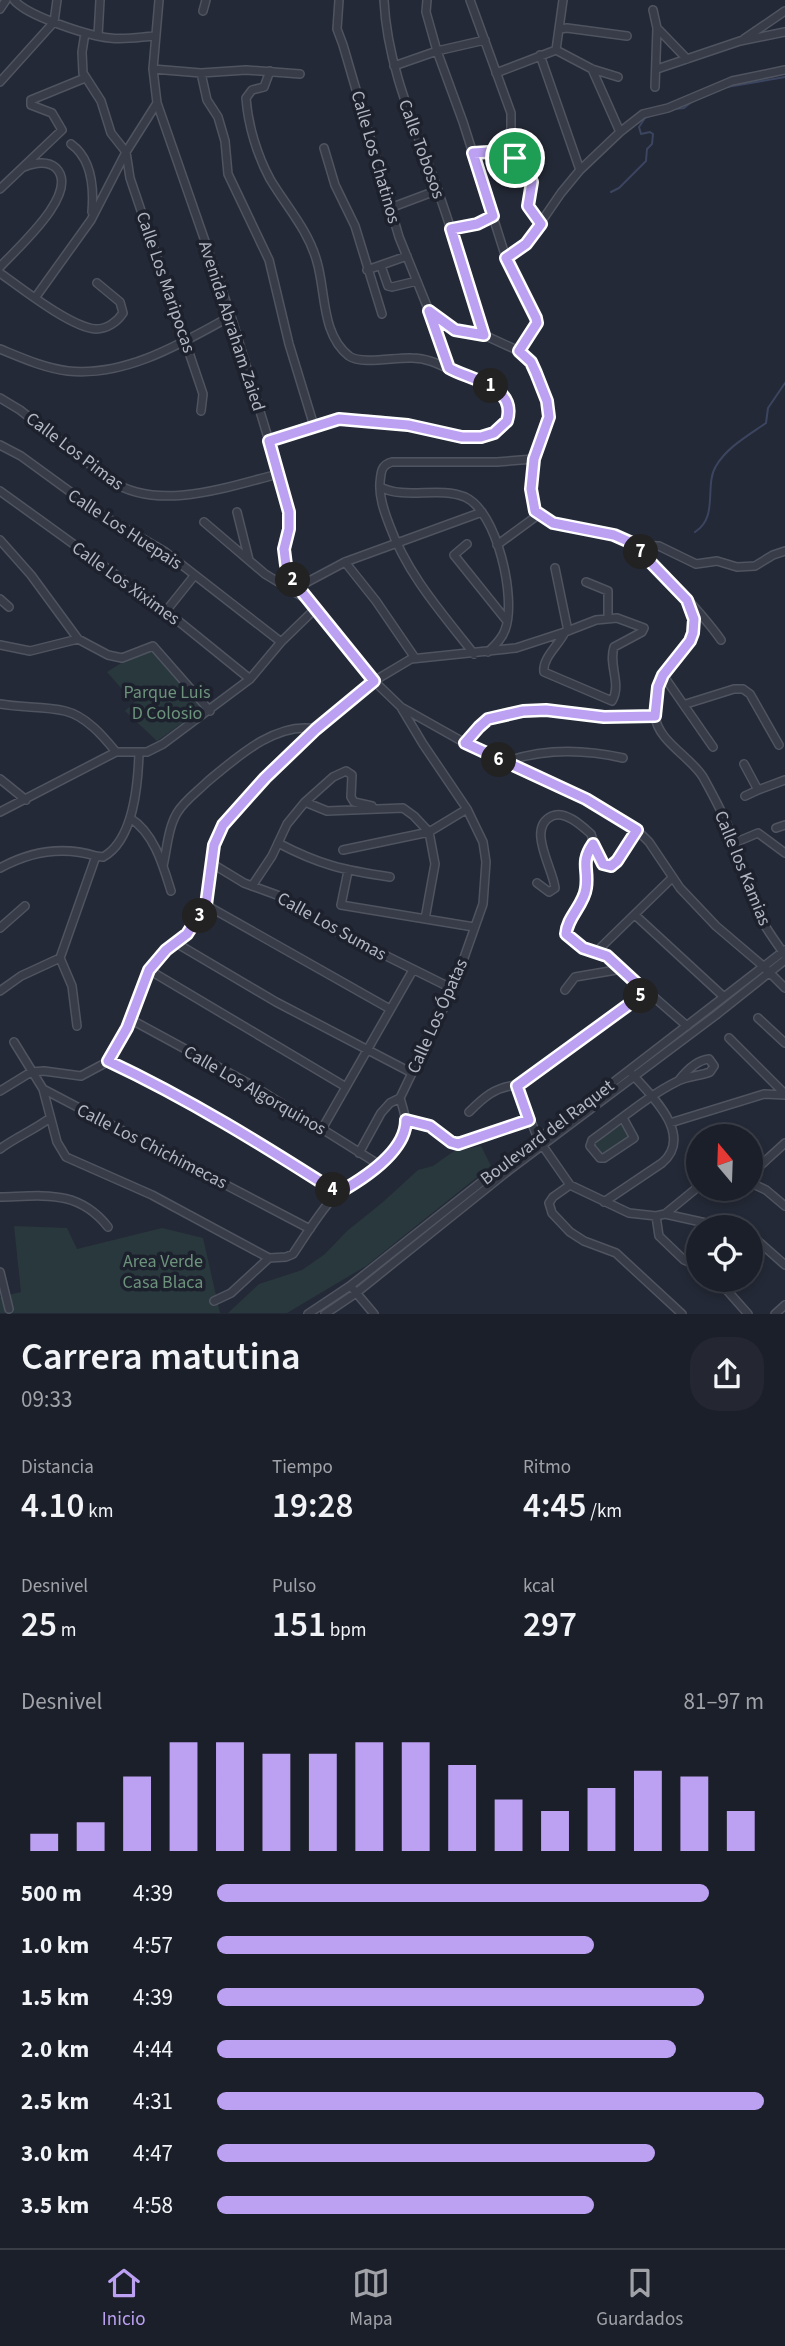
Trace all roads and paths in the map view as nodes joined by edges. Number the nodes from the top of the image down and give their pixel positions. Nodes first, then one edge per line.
1 (6, 0) edge
2 (14, 0) edge
3 (57, 0) edge
4 (100, 0) edge
5 (159, 0) edge
6 (206, 0) edge
7 (339, 0) edge
8 (384, 0) edge
9 (427, 0) edge
10 (470, 0) edge
11 (563, 0) edge
12 (0, 9) edge
13 (653, 10) dead end
14 (203, 11) dead end
15 (785, 11) edge
16 (772, 19) junction
17 (54, 22) junction
18 (560, 29) junction
19 (657, 29) junction
20 (785, 32) edge
21 (85, 33) junction
22 (776, 33) junction
23 (98, 36) junction
24 (154, 36) junction
25 (627, 36) dead end
26 (485, 40) junction
27 (740, 41) junction
28 (556, 50) junction
29 (437, 51) junction
30 (540, 55) junction
31 (687, 59) junction
32 (394, 66) junction
33 (153, 69) junction
34 (592, 69) junction
35 (657, 69) junction
36 (785, 70) edge
37 (270, 71) junction
38 (201, 73) junction
39 (496, 73) junction
40 (300, 74) dead end
41 (618, 77) dead end
42 (85, 78) junction
43 (0, 82) edge
44 (655, 87) dead end
45 (157, 103) junction
46 (620, 132) junction
47 (71, 144) dead end
48 (324, 148) dead end
49 (126, 152) junction
50 (473, 153) junction
51 (521, 161) junction
52 (22, 167) junction
53 (580, 170) junction
54 (0, 189) edge
55 (438, 190) junction
56 (390, 208) junction
57 (493, 216) junction
58 (91, 220) junction
59 (541, 224) junction
60 (451, 229) junction
61 (407, 256) junction
62 (506, 258) junction
63 (380, 265) junction
64 (0, 268) edge
65 (367, 270) junction
66 (0, 273) edge
67 (416, 281) junction
68 (97, 283) dead end
69 (35, 298) junction
70 (429, 311) junction
71 (382, 314) dead end
72 (231, 316) junction
73 (484, 335) junction
74 (187, 341) junction
75 (0, 349) edge
76 (519, 351) junction
77 (449, 368) junction
78 (0, 398) edge
79 (201, 411) dead end
80 (314, 426) junction
81 (269, 441) junction
82 (0, 444) edge
83 (534, 459) junction
84 (278, 474) junction
85 (380, 487) junction
86 (0, 491) edge
87 (237, 512) dead end
88 (482, 512) junction
89 (538, 515) junction
90 (204, 522) dead end
91 (0, 540) edge
92 (395, 542) junction
93 (467, 544) dead end
94 (497, 545) junction
95 (635, 545) junction
96 (785, 551) edge
97 (250, 560) junction
98 (345, 562) junction
99 (555, 568) dead end
100 (194, 576) junction
101 (586, 582) dead end
102 (298, 587) junction
103 (0, 599) edge
104 (307, 599) junction
105 (687, 600) junction
106 (9, 607) dead end
107 (314, 609) junction
108 (166, 611) junction
109 (608, 618) junction
110 (507, 621) junction
111 (567, 632) junction
112 (78, 639) junction
113 (721, 640) dead end
114 (281, 642) junction
115 (0, 645) edge
116 (488, 652) junction
117 (474, 653) junction
118 (415, 658) junction
119 (663, 675) junction
120 (250, 679) junction
121 (374, 681) junction
122 (0, 704) edge
123 (686, 704) junction
124 (401, 708) junction
125 (210, 711) junction
126 (655, 716) junction
127 (316, 729) junction
128 (465, 743) junction
129 (779, 745) dead end
130 (713, 747) dead end
131 (116, 752) junction
132 (139, 753) junction
133 (623, 758) dead end
134 (504, 763) junction
135 (744, 764) dead end
136 (0, 779) edge
137 (785, 780) edge
138 (758, 790) junction
139 (745, 796) dead end
140 (26, 800) junction
141 (305, 802) junction
142 (383, 807) junction
143 (467, 808) junction
144 (0, 812) edge
145 (130, 818) junction
146 (785, 825) edge
147 (776, 828) dead end
148 (637, 830) junction
149 (429, 831) junction
150 (278, 842) junction
151 (734, 843) junction
152 (593, 844) junction
153 (343, 850) dead end
154 (785, 853) edge
155 (96, 856) junction
156 (211, 863) junction
157 (163, 866) junction
158 (0, 868) edge
159 (348, 871) junction
160 (390, 877) dead end
161 (672, 878) junction
162 (537, 883) dead end
163 (252, 886) junction
164 (171, 891) dead end
165 (206, 905) junction
166 (24, 906) dead end
167 (635, 915) junction
168 (425, 919) junction
169 (474, 927) junction
170 (0, 928) edge
171 (176, 943) junction
172 (596, 952) junction
173 (784, 954) edge
174 (60, 958) junction
175 (622, 969) junction
176 (766, 969) junction
177 (149, 970) junction
178 (413, 970) junction
179 (785, 988) edge
180 (453, 989) junction
181 (565, 990) dead end
182 (0, 991) edge
183 (646, 992) junction
184 (724, 997) junction
185 (390, 1009) junction
186 (758, 1018) dead end
187 (130, 1019) junction
188 (77, 1026) dead end
189 (687, 1026) junction
190 (729, 1038) dead end
191 (14, 1042) dead end
192 (785, 1043) edge
193 (367, 1049) junction
194 (108, 1061) junction
195 (31, 1072) junction
196 (412, 1073) junction
197 (631, 1074) junction
198 (679, 1080) dead end
199 (517, 1086) junction
200 (346, 1087) junction
201 (43, 1089) junction
202 (0, 1091) edge
203 (785, 1095) edge
204 (400, 1097) junction
205 (652, 1098) junction
206 (469, 1112) dead end
207 (50, 1118) junction
208 (623, 1118) junction
209 (406, 1120) junction
210 (529, 1120) junction
211 (670, 1123) junction
212 (321, 1129) junction
213 (540, 1143) junction
214 (785, 1143) edge
215 (0, 1149) edge
216 (359, 1153) junction
217 (763, 1163) edge
218 (378, 1164) junction
219 (570, 1185) junction
220 (763, 1189) edge
221 (338, 1193) junction
222 (686, 1196) edge
223 (0, 1197) edge
224 (604, 1202) junction
225 (783, 1202) edge
226 (660, 1215) junction
227 (686, 1220) edge
228 (108, 1227) dead end
229 (310, 1229) junction
230 (763, 1246) edge
231 (269, 1258) junction
232 (686, 1261) edge
233 (785, 1265) edge
234 (0, 1272) edge
235 (353, 1290) junction
236 (728, 1292) edge
237 (214, 1301) dead end
238 (785, 1305) edge
239 (9, 1309) dead end
240 (308, 1314) edge
241 (325, 1314) edge
242 (374, 1314) edge
243 (682, 1314) edge
244 (748, 1314) edge
245 (775, 1314) edge

1 - 12 street
2 - 17 street
3 - 17 street
4 - 23 street
5 - 24 street, Avenida Abraham Zaied
6 - 14 street
7 - 56 street, Calle Los Chatinos
8 - 32 street, Calle Tobosos
9 - 29 street
10 - 26 street
11 - 18 street
13 - 19 street
15 - 16 street
16 - 22 street
16 - 27 street
17 - 21 street
17 - 43 street
18 - 25 street
18 - 28 street
19 - 31 street
19 - 35 street
20 - 22 street
21 - 23 street
21 - 42 street
22 - 27 street
23 - 24 street
24 - 33 street, Avenida Abraham Zaied
26 - 29 street
26 - 39 street
27 - 31 street
28 - 30 street
28 - 34 street
29 - 32 street
29 - 50 street
30 - 39 street
30 - 53 street
31 - 35 street
32 - 55 street, Calle Tobosos
33 - 38 street
33 - 45 street, Avenida Abraham Zaied
34 - 41 street
34 - 46 street
35 - 44 street
36 - 46 street
37 - 38 street
37 - 40 street
37 - 77 street
38 - 80 street
39 - 51 street
42 - 49 street, Calle Los Maripocas
42 - 52 street
45 - 49 street
45 - 72 street, Avenida Abraham Zaied
46 - 53 street
47 - 58 street
48 - 65 street
49 - 58 street
49 - 74 street, Calle Los Maripocas
50 - 51 street
50 - 57 street
51 - 59 street
52 - 54 street
52 - 64 street
53 - 59 street
55 - 56 street
55 - 60 street, Calle Tobosos
56 - 61 street, Calle Los Chatinos
57 - 60 street
57 - 62 street
58 - 69 street
59 - 62 street
60 - 73 street, Calle Tobosos
61 - 63 street
61 - 67 street, Calle Los Chatinos
62 - 76 street
63 - 65 street
63 - 67 street
65 - 71 street
66 - 69 street
67 - 70 street, Calle Los Chatinos
68 - 69 street
70 - 73 street
70 - 77 street, Calle Los Chatinos
72 - 74 street
72 - 81 street, Avenida Abraham Zaied
73 - 76 street
74 - 75 street
74 - 79 street, Calle Los Maripocas
76 - 83 street
77 - 80 street
78 - 84 street, Calle Los Pimas
80 - 81 street
81 - 84 street, Avenida Abraham Zaied
82 - 100 street, Calle Los Huepais
83 - 85 street
83 - 89 street
84 - 102 street, Avenida Abraham Zaied
85 - 88 street
85 - 92 street
86 - 108 street, Calle Los Xiximes
87 - 97 street
88 - 92 street
88 - 94 street
89 - 94 street
89 - 95 street
90 - 97 street
91 - 112 street
92 - 98 street
92 - 117 street
93 - 110 street
94 - 110 street
95 - 96 street
95 - 105 street
97 - 104 street
98 - 102 street
98 - 118 street
99 - 111 street
100 - 108 street
100 - 114 street, Calle Los Huepais
101 - 109 street
102 - 104 street, Avenida Abraham Zaied
103 - 106 street
104 - 107 street, Avenida Abraham Zaied
105 - 113 street
105 - 119 street
107 - 114 street
107 - 121 street, Avenida Abraham Zaied
108 - 120 street, Calle Los Xiximes
109 - 111 street
109 - 111 street
110 - 116 street
111 - 116 street
112 - 115 street
112 - 125 street
114 - 120 street
116 - 117 street
117 - 118 street
118 - 121 street
119 - 123 street
119 - 126 street
120 - 125 street
121 - 124 street, Avenida Abraham Zaied
121 - 127 street
122 - 131 street
123 - 129 street
123 - 130 street
124 - 128 street, Avenida Abraham Zaied
124 - 143 street, Calle Los Ópatas
125 - 132 street
126 - 128 street
126 - 151 street, Calle los Kamias
127 - 156 street
127 - 157 street
128 - 134 street, Avenida Abraham Zaied
131 - 132 street
131 - 140 street
132 - 145 street
133 - 134 street
134 - 148 street, Avenida Abraham Zaied
135 - 138 street
136 - 140 street
137 - 138 street
138 - 139 street
140 - 144 street
141 - 142 street
141 - 142 street
141 - 150 street
142 - 149 street
143 - 149 street
143 - 169 street, Calle Los Ópatas
145 - 155 street
145 - 157 street
146 - 147 street
148 - 152 street
148 - 161 street, Avenida Abraham Zaied
149 - 153 street
149 - 168 street
150 - 159 street
150 - 163 street
151 - 154 street
151 - 173 street, Calle los Kamias
152 - 162 street
152 - 172 street
155 - 158 street
155 - 174 street
156 - 163 street, Calle Los Sumas
156 - 165 street
157 - 164 street
159 - 160 street
159 - 168 street
161 - 167 street
161 - 176 street, Avenida Abraham Zaied
163 - 178 street, Calle Los Sumas
165 - 171 street
165 - 185 street
166 - 170 street
167 - 172 street
167 - 184 street
168 - 169 street
169 - 180 street, Calle Los Ópatas
171 - 177 street
171 - 193 street
172 - 175 street
173 - 176 street, Boulevard del Raquet
174 - 182 street
174 - 188 street
175 - 181 street
175 - 183 street
176 - 179 street, Avenida Abraham Zaied
176 - 184 street, Boulevard del Raquet
176 - 197 street, Boulevard del Raquet
177 - 187 street
177 - 200 street
178 - 180 street, Calle Los Sumas
178 - 185 street
180 - 196 street, Calle Los Ópatas
183 - 189 street
183 - 199 street
184 - 189 street, Boulevard del Raquet
185 - 193 street
186 - 192 street
187 - 194 street
187 - 212 street, Calle Los Algorquinos
189 - 197 street, Boulevard del Raquet
190 - 203 street
191 - 195 street, Calle Los Chichimecas
193 - 196 street
193 - 200 street
194 - 195 street
194 - 221 street
195 - 201 street, Calle Los Chichimecas
195 - 202 street
196 - 204 street, Calle Los Ópatas
197 - 205 street
197 - 213 street, Boulevard del Raquet
198 - 205 street
199 - 206 street
199 - 210 street
200 - 212 street
201 - 207 street
201 - 229 street, Calle Los Chichimecas
203 - 211 street
204 - 209 street
204 - 216 street, Calle Los Ópatas
205 - 208 street
205 - 211 street
207 - 215 street
207 - 231 street
208 - 208 street
209 - 210 street
209 - 218 street
210 - 213 street
211 - 224 street
212 - 216 street, Calle Los Algorquinos
213 - 219 street
213 - 235 street, Boulevard del Raquet
214 - 217 street
216 - 218 street, Calle Los Algorquinos
218 - 221 street
219 - 224 street
219 - 243 street
220 - 225 street
221 - 229 street
222 - 226 street
223 - 228 street
224 - 226 street
226 - 227 street
226 - 232 street
229 - 231 street
230 - 233 street
231 - 237 street
234 - 239 street
235 - 240 street, Boulevard del Raquet
235 - 241 street, Boulevard del Raquet
235 - 242 street
236 - 244 street
238 - 245 street

